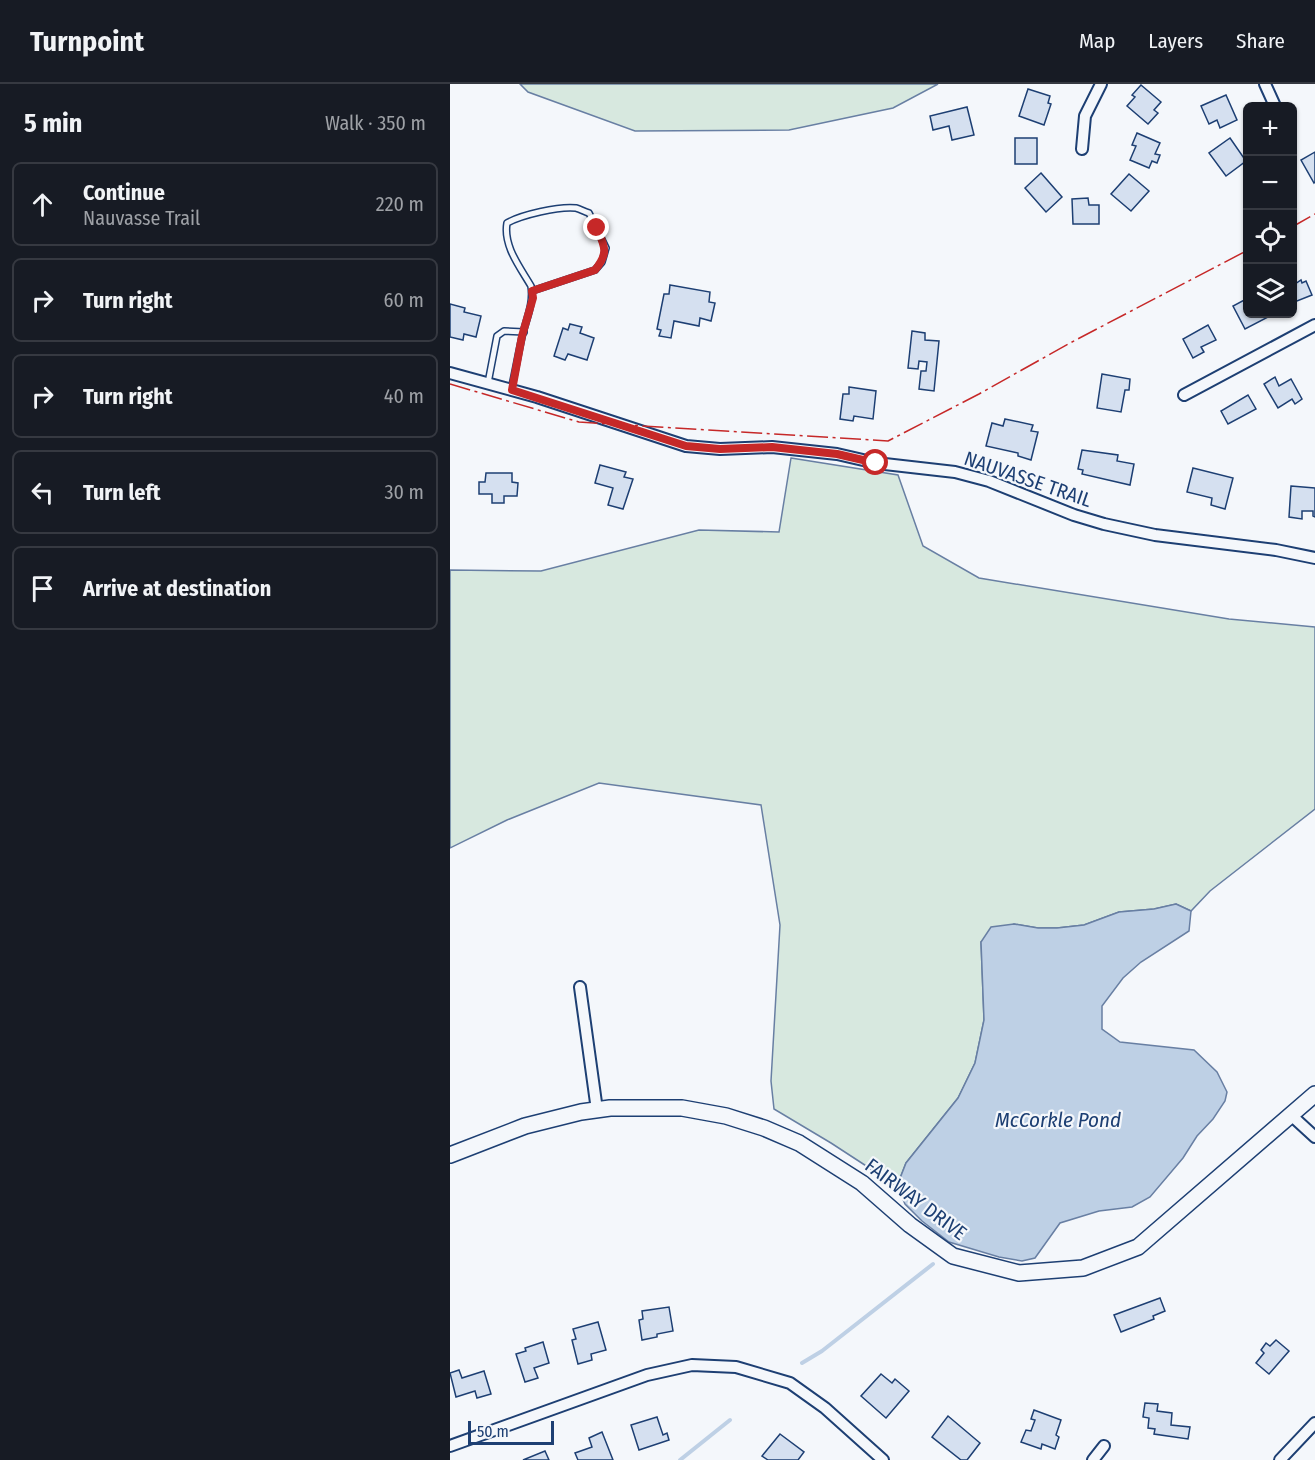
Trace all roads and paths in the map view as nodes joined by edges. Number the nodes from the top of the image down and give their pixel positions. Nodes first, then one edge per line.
1 (1101, 84) edge
2 (1265, 84) edge
3 (1273, 102) edge
4 (1082, 148) dead end
5 (532, 291) junction
6 (1315, 325) edge
7 (524, 332) junction
8 (450, 373) edge
9 (488, 383) junction
10 (512, 390) junction
11 (1184, 395) dead end
12 (1315, 558) edge
13 (580, 987) dead end
14 (1315, 1094) edge
15 (597, 1110) junction
16 (1291, 1115) junction
17 (1315, 1137) edge
18 (450, 1155) edge
19 (1315, 1423) edge
20 (450, 1446) edge
21 (1104, 1446) dead end
22 (882, 1460) edge
23 (1093, 1460) edge
24 (1280, 1460) edge

1 - 4 street
2 - 3 street
5 - 5 lane
5 - 7 lane
6 - 11 street
7 - 9 lane
7 - 10 lane
8 - 9 street, NAUVASSE TRAIL
9 - 10 street, NAUVASSE TRAIL
10 - 12 street, NAUVASSE TRAIL
13 - 15 street
14 - 16 street, FAIRWAY DRIVE
15 - 16 street, FAIRWAY DRIVE
15 - 18 street, FAIRWAY DRIVE
16 - 17 street
19 - 24 street
20 - 22 street
21 - 23 street

